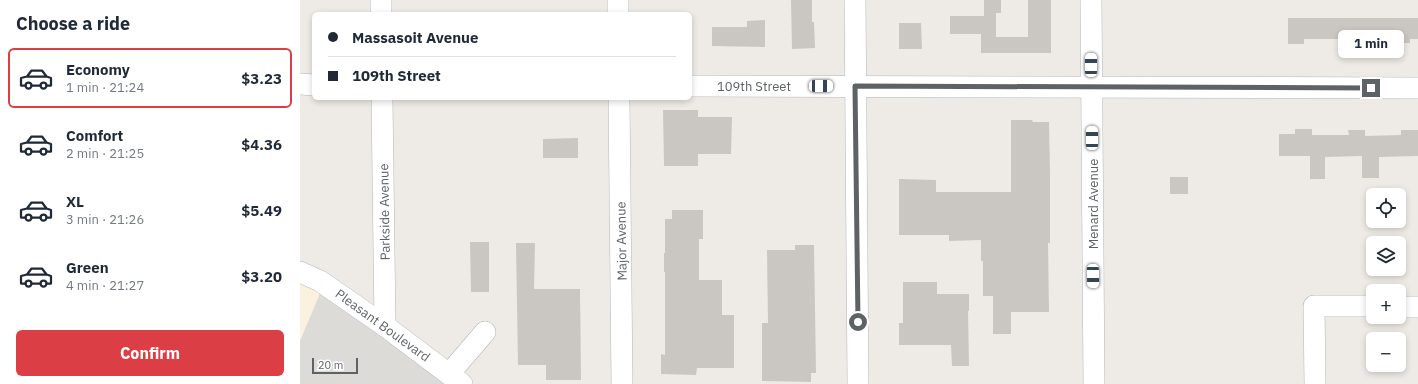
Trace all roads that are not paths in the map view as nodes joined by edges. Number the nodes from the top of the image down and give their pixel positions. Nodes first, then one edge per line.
1 (381, 0) edge
2 (618, 0) edge
3 (855, 0) edge
4 (1091, 0) edge
5 (381, 12) edge
6 (618, 12) edge
7 (300, 84) edge
8 (312, 84) edge
9 (692, 86) edge
10 (855, 86) junction
11 (1092, 87) junction
12 (1418, 88) edge
13 (382, 100) edge
14 (619, 100) edge
15 (300, 272) edge
16 (1366, 306) edge
17 (1406, 306) edge
18 (1418, 307) edge
19 (385, 326) junction
20 (485, 332) dead end
21 (456, 379) edge
22 (622, 384) edge
23 (858, 384) edge
24 (1094, 384) edge
25 (1315, 384) edge

1 - 5 street
2 - 6 street
3 - 10 street
4 - 11 street, Menard Avenue
7 - 8 street
9 - 10 street, 109th Street
10 - 11 street, 109th Street
10 - 23 street
11 - 12 street, 109th Street
11 - 24 street, Menard Avenue
13 - 19 street, Parkside Avenue
14 - 22 street, Major Avenue
15 - 19 street, Pleasant Boulevard
16 - 25 street
17 - 18 street
19 - 21 street, Pleasant Boulevard
20 - 21 street

